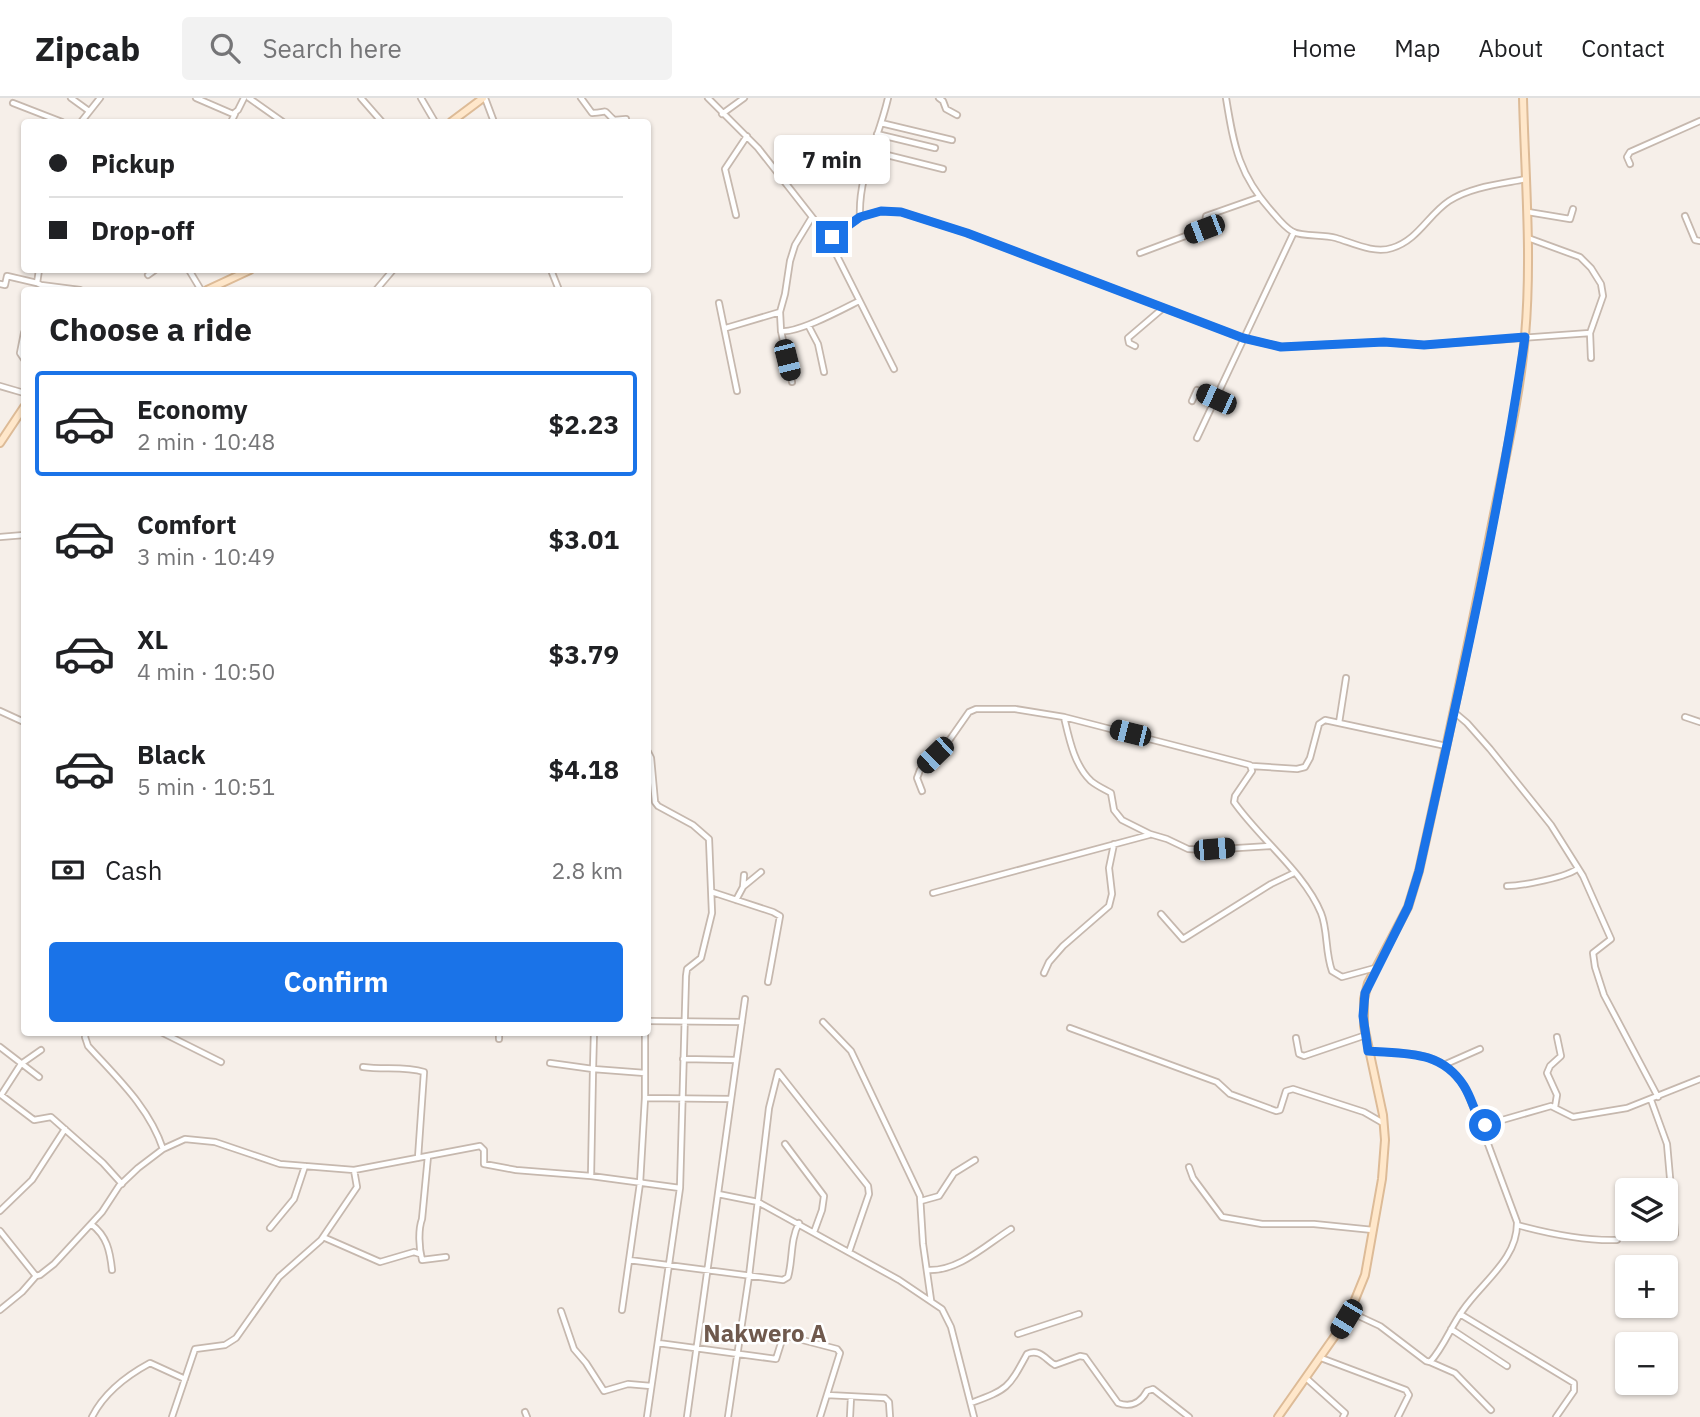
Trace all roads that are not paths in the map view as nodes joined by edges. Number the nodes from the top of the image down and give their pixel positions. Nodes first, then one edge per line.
1 (71, 98) edge
2 (100, 98) edge
3 (196, 98) edge
4 (247, 98) edge
5 (361, 98) edge
6 (421, 98) edge
7 (484, 98) edge
8 (581, 98) edge
9 (708, 98) edge
10 (744, 98) edge
11 (888, 98) edge
12 (939, 98) edge
13 (1226, 98) edge
14 (1523, 98) edge
15 (13, 103) dead end
16 (89, 111) junction
17 (236, 113) junction
18 (722, 114) junction
19 (957, 115) dead end
20 (54, 119) edge
21 (83, 119) edge
22 (233, 119) edge
23 (278, 119) edge
24 (379, 119) edge
25 (433, 119) edge
26 (455, 119) edge
27 (493, 119) edge
28 (614, 119) edge
29 (1700, 121) edge
30 (881, 123) junction
31 (877, 134) junction
32 (747, 136) junction
33 (952, 140) dead end
34 (935, 148) dead end
35 (871, 152) junction
36 (1630, 164) dead end
37 (943, 169) dead end
38 (1526, 179) junction
39 (1260, 197) junction
40 (1573, 209) dead end
41 (1528, 212) junction
42 (736, 215) dead end
43 (1685, 216) dead end
44 (860, 217) junction
45 (812, 218) junction
46 (1294, 232) junction
47 (827, 236) junction
48 (1527, 238) junction
49 (1700, 241) edge
50 (1140, 253) dead end
51 (39, 273) edge
52 (151, 273) edge
53 (244, 273) edge
54 (390, 273) edge
55 (148, 275) dead end
56 (37, 283) junction
57 (0, 284) edge
58 (47, 287) edge
59 (213, 287) edge
60 (379, 287) edge
61 (859, 301) junction
62 (719, 303) dead end
63 (1163, 309) junction
64 (780, 312) junction
65 (808, 325) junction
66 (726, 328) junction
67 (781, 331) junction
68 (1590, 334) junction
69 (1525, 337) junction
70 (1243, 338) junction
71 (1135, 346) dead end
72 (1591, 358) dead end
73 (894, 369) dead end
74 (824, 372) dead end
75 (792, 382) dead end
76 (0, 386) edge
77 (737, 391) dead end
78 (21, 392) edge
79 (1216, 399) junction
80 (1192, 401) dead end
81 (21, 412) edge
82 (1197, 438) dead end
83 (0, 443) edge
84 (21, 536) edge
85 (0, 537) edge
86 (1346, 678) dead end
87 (0, 712) edge
88 (1453, 712) junction
89 (1064, 717) junction
90 (1685, 718) dead end
91 (21, 721) edge
92 (1700, 722) edge
93 (1339, 723) junction
94 (1446, 746) junction
95 (651, 758) edge
96 (1252, 766) junction
97 (922, 791) dead end
98 (1150, 834) junction
99 (1114, 844) junction
100 (1270, 846) junction
101 (1578, 868) junction
102 (761, 872) dead end
103 (1294, 873) junction
104 (744, 875) dead end
105 (1507, 886) dead end
106 (743, 887) junction
107 (712, 892) junction
108 (933, 893) dead end
109 (736, 900) junction
110 (1161, 914) dead end
111 (1376, 968) junction
112 (1044, 972) dead end
113 (768, 982) dead end
114 (744, 999) dead end
115 (685, 1020) junction
116 (651, 1021) edge
117 (742, 1022) junction
118 (823, 1022) dead end
119 (1070, 1028) dead end
120 (1366, 1035) junction
121 (85, 1036) edge
122 (174, 1036) edge
123 (499, 1036) edge
124 (594, 1036) edge
125 (645, 1036) edge
126 (1558, 1037) dead end
127 (1296, 1038) dead end
128 (499, 1040) dead end
129 (0, 1047) edge
130 (1480, 1049) dead end
131 (41, 1050) dead end
132 (1368, 1051) junction
133 (683, 1059) junction
134 (736, 1060) junction
135 (221, 1062) dead end
136 (550, 1063) dead end
137 (21, 1064) junction
138 (1446, 1064) junction
139 (363, 1067) dead end
140 (593, 1069) junction
141 (645, 1073) junction
142 (39, 1077) dead end
143 (1700, 1079) edge
144 (0, 1095) edge
145 (1658, 1097) junction
146 (645, 1098) junction
147 (684, 1098) junction
148 (732, 1099) junction
149 (1651, 1100) junction
150 (1555, 1107) junction
151 (1384, 1124) junction
152 (1484, 1125) junction
153 (63, 1127) junction
154 (785, 1144) dead end
155 (163, 1149) junction
156 (428, 1156) junction
157 (418, 1158) junction
158 (975, 1160) dead end
159 (305, 1166) junction
160 (1189, 1167) dead end
161 (354, 1170) junction
162 (591, 1176) junction
163 (1670, 1178) edge
164 (640, 1183) junction
165 (122, 1184) junction
166 (680, 1188) junction
167 (718, 1194) junction
168 (921, 1201) junction
169 (758, 1202) junction
170 (0, 1211) edge
171 (799, 1223) junction
172 (91, 1224) junction
173 (1517, 1225) junction
174 (270, 1228) dead end
175 (1011, 1229) dead end
176 (1373, 1230) junction
177 (0, 1231) edge
178 (814, 1232) junction
179 (324, 1237) junction
180 (1615, 1240) edge
181 (849, 1252) junction
182 (420, 1254) junction
183 (446, 1258) dead end
184 (629, 1260) junction
185 (668, 1265) junction
186 (112, 1270) dead end
187 (927, 1270) junction
188 (707, 1271) junction
189 (36, 1276) junction
190 (749, 1276) junction
191 (931, 1301) junction
192 (0, 1310) edge
193 (622, 1310) dead end
194 (561, 1311) dead end
195 (1350, 1312) junction
196 (1079, 1314) dead end
197 (1460, 1314) junction
198 (1451, 1329) junction
199 (1018, 1334) dead end
200 (658, 1343) junction
201 (697, 1348) junction
202 (738, 1353) junction
203 (1321, 1358) junction
204 (1430, 1362) junction
205 (1507, 1366) dead end
206 (1306, 1378) junction
207 (185, 1379) junction
208 (651, 1386) junction
209 (827, 1395) junction
210 (851, 1397) junction
211 (971, 1403) junction
212 (1491, 1410) dead end
213 (92, 1417) edge
214 (172, 1417) edge
215 (647, 1417) edge
216 (687, 1417) edge
217 (728, 1417) edge
218 (820, 1417) edge
219 (850, 1417) edge
220 (890, 1417) edge
221 (974, 1417) edge
222 (1189, 1417) edge
223 (1278, 1417) edge
224 (1343, 1417) edge
225 (1398, 1417) edge
226 (1556, 1417) edge

1 - 16 street
2 - 16 street
3 - 17 street
4 - 17 street
4 - 23 street
5 - 24 street
6 - 25 street
7 - 26 street
7 - 27 street
8 - 28 street
9 - 18 street
10 - 18 street
11 - 30 street
12 - 19 street
13 - 39 street
14 - 38 street
15 - 20 street
16 - 21 street
17 - 22 street
18 - 32 street
29 - 36 street
30 - 31 street
30 - 33 street
31 - 34 street
31 - 35 street
32 - 42 street
32 - 45 street
35 - 37 street
35 - 44 street
38 - 41 street
38 - 46 street
39 - 46 street
39 - 50 street
40 - 41 street
41 - 48 street
43 - 49 street
44 - 47 street
44 - 63 street
45 - 47 street
45 - 64 street
46 - 70 street
47 - 61 street
48 - 68 street
48 - 69 street
51 - 56 street
52 - 55 street
53 - 59 street
54 - 60 street
56 - 57 street
56 - 58 street
61 - 65 street
61 - 73 street
62 - 66 street
63 - 70 street
63 - 71 street
64 - 66 street
64 - 67 street
65 - 67 street
65 - 74 street
66 - 77 street
67 - 75 street
68 - 69 street
68 - 72 street
69 - 70 street
69 - 88 street
70 - 79 street
76 - 78 street
79 - 80 street
79 - 82 street
81 - 83 street
84 - 85 street
86 - 93 street
87 - 91 street
88 - 94 street
88 - 101 street
89 - 96 street
89 - 97 street
89 - 98 street
90 - 92 street
93 - 94 street
93 - 96 street
94 - 111 street
95 - 107 street
96 - 100 street
98 - 99 street
98 - 100 street
99 - 108 street
99 - 112 street
100 - 103 street
101 - 105 street
101 - 145 street
102 - 106 street
103 - 110 street
103 - 111 street
104 - 106 street
106 - 109 street
107 - 109 street
107 - 115 street
109 - 113 street
111 - 120 street
114 - 117 street
115 - 116 street
115 - 117 street
115 - 133 street
117 - 134 street
118 - 168 street
119 - 151 street
120 - 127 street
120 - 132 street
121 - 155 street
122 - 135 street
123 - 128 street
124 - 140 street
125 - 141 street
126 - 150 street
129 - 137 street
130 - 138 street
131 - 137 street
132 - 138 street
132 - 151 street
133 - 134 street
133 - 147 street
134 - 148 street
136 - 140 street
137 - 142 street
137 - 144 street
138 - 152 street
139 - 157 street
140 - 141 street
140 - 162 street
141 - 146 street
143 - 145 street
144 - 153 street
145 - 149 street
146 - 147 street
146 - 164 street
147 - 148 street
147 - 166 street
148 - 167 street
149 - 150 street
149 - 163 street
150 - 152 street
151 - 176 street
152 - 173 street
153 - 165 street
153 - 170 street
154 - 178 street
155 - 159 street
155 - 165 street
156 - 157 street
156 - 162 street
156 - 182 street
157 - 161 street
158 - 168 street
159 - 161 street
159 - 174 street
160 - 176 street
161 - 179 street
162 - 164 street
164 - 166 street
164 - 184 street
165 - 172 street
166 - 185 street
167 - 169 street
167 - 188 street
168 - 187 street
169 - 171 street
169 - 181 street
169 - 190 street
171 - 178 street
171 - 190 street
172 - 186 street
172 - 189 street
173 - 180 street
173 - 197 street
175 - 187 street
176 - 195 street
177 - 189 street
178 - 181 street
179 - 182 street
179 - 207 street
181 - 191 street
182 - 183 street
184 - 185 street
184 - 193 street
185 - 188 street
185 - 200 street
187 - 191 street
188 - 190 street
188 - 201 street
189 - 192 street
190 - 202 street
191 - 211 street
194 - 208 street
195 - 203 street
195 - 204 street
196 - 199 street
197 - 198 street
197 - 226 street
198 - 204 street
198 - 205 street
200 - 201 street
200 - 208 street
201 - 202 street
201 - 216 street
202 - 209 street
202 - 217 street
203 - 206 street
203 - 225 street
204 - 212 street
206 - 223 street
206 - 224 street
207 - 213 street
207 - 214 street
208 - 215 street
209 - 210 street
209 - 218 street
210 - 219 street
210 - 220 street
211 - 221 street
211 - 222 street

